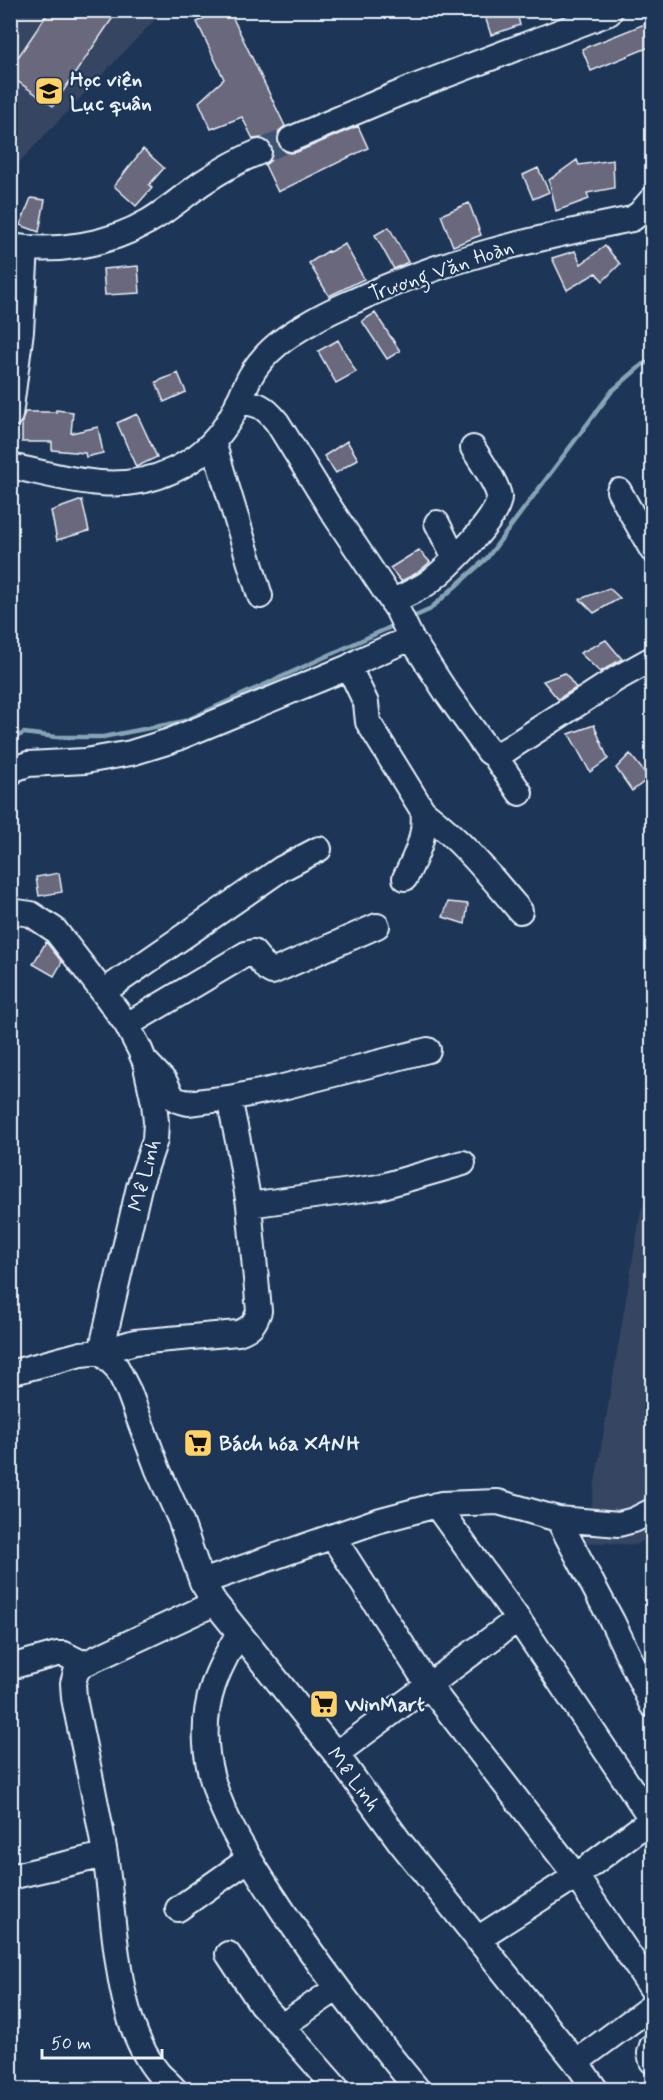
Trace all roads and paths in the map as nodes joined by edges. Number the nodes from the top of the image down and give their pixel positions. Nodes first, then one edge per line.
1 (609, 13) dead end
2 (291, 139) tunnel mouth
3 (251, 155) tunnel mouth
4 (652, 199) edge
5 (18, 247) edge
6 (238, 402) junction
7 (10, 415) edge
8 (213, 442) junction
9 (473, 448) dead end
10 (10, 465) edge
11 (619, 492) dead end
12 (437, 523) dead end
13 (652, 550) edge
14 (455, 559) junction
15 (260, 596) dead end
16 (402, 619) junction
17 (652, 659) edge
18 (349, 668) junction
19 (494, 755) junction
20 (10, 774) edge
21 (520, 793) dead end
22 (423, 811) junction
23 (319, 849) dead end
24 (405, 878) dead end
25 (10, 911) edge
26 (520, 911) dead end
27 (377, 926) dead end
28 (103, 992) junction
29 (127, 1025) junction
30 (428, 1050) dead end
31 (145, 1062) junction
32 (229, 1098) junction
33 (463, 1162) dead end
34 (249, 1205) junction
35 (101, 1352) junction
36 (10, 1373) edge
37 (436, 1505) junction
38 (652, 1511) edge
39 (558, 1519) junction
40 (333, 1537) junction
41 (202, 1582) junction
42 (215, 1603) junction
43 (518, 1618) junction
44 (239, 1632) junction
45 (84, 1664) junction
46 (10, 1667) edge
47 (428, 1685) junction
48 (652, 1705) edge
49 (336, 1754) junction
50 (652, 1819) edge
51 (105, 1855) junction
52 (249, 1859) junction
53 (576, 1876) junction
54 (10, 1877) edge
55 (178, 1909) dead end
56 (477, 1939) junction
57 (228, 1954) dead end
58 (336, 1989) junction
59 (652, 1989) edge
60 (652, 2006) edge
61 (282, 2026) junction
62 (652, 2046) edge
63 (652, 2061) edge
64 (576, 2062) junction
65 (175, 2090) edge
66 (338, 2090) edge
67 (418, 2090) edge
68 (596, 2090) edge

1 - 2 street
3 - 5 street
4 - 6 street, Trương Văn Hoàn
5 - 7 street
6 - 8 street, Trương Văn Hoàn
6 - 16 street
8 - 10 street, Trương Văn Hoàn
8 - 15 street
9 - 14 street
11 - 13 street
12 - 14 street
14 - 16 street
16 - 18 street
16 - 19 street
17 - 19 street
18 - 20 street
18 - 22 street
19 - 21 street
22 - 24 street
22 - 26 street
23 - 28 street
25 - 28 street, Mê Linh
27 - 29 street
28 - 29 street, Mê Linh
29 - 31 street, Mê Linh
30 - 32 street
31 - 32 street
31 - 35 street, Mê Linh
32 - 34 street
33 - 34 street
34 - 35 street
35 - 36 street
35 - 41 street, Mê Linh
37 - 39 street
37 - 40 street
37 - 43 street
38 - 39 street
39 - 48 street
40 - 41 street
40 - 47 street
41 - 42 street, Mê Linh
42 - 44 street, Mê Linh
42 - 45 street
43 - 47 street
43 - 50 street
44 - 49 street, Mê Linh
44 - 52 street
45 - 46 street
45 - 51 street
47 - 49 street
47 - 53 street
49 - 56 street, Mê Linh
50 - 53 street
51 - 54 street
51 - 65 street
52 - 55 street
52 - 58 street
53 - 56 street
53 - 59 street
56 - 64 street, Mê Linh
57 - 61 street
58 - 61 street
58 - 67 street
60 - 64 street
61 - 66 street
62 - 63 street
64 - 68 street, Mê Linh

